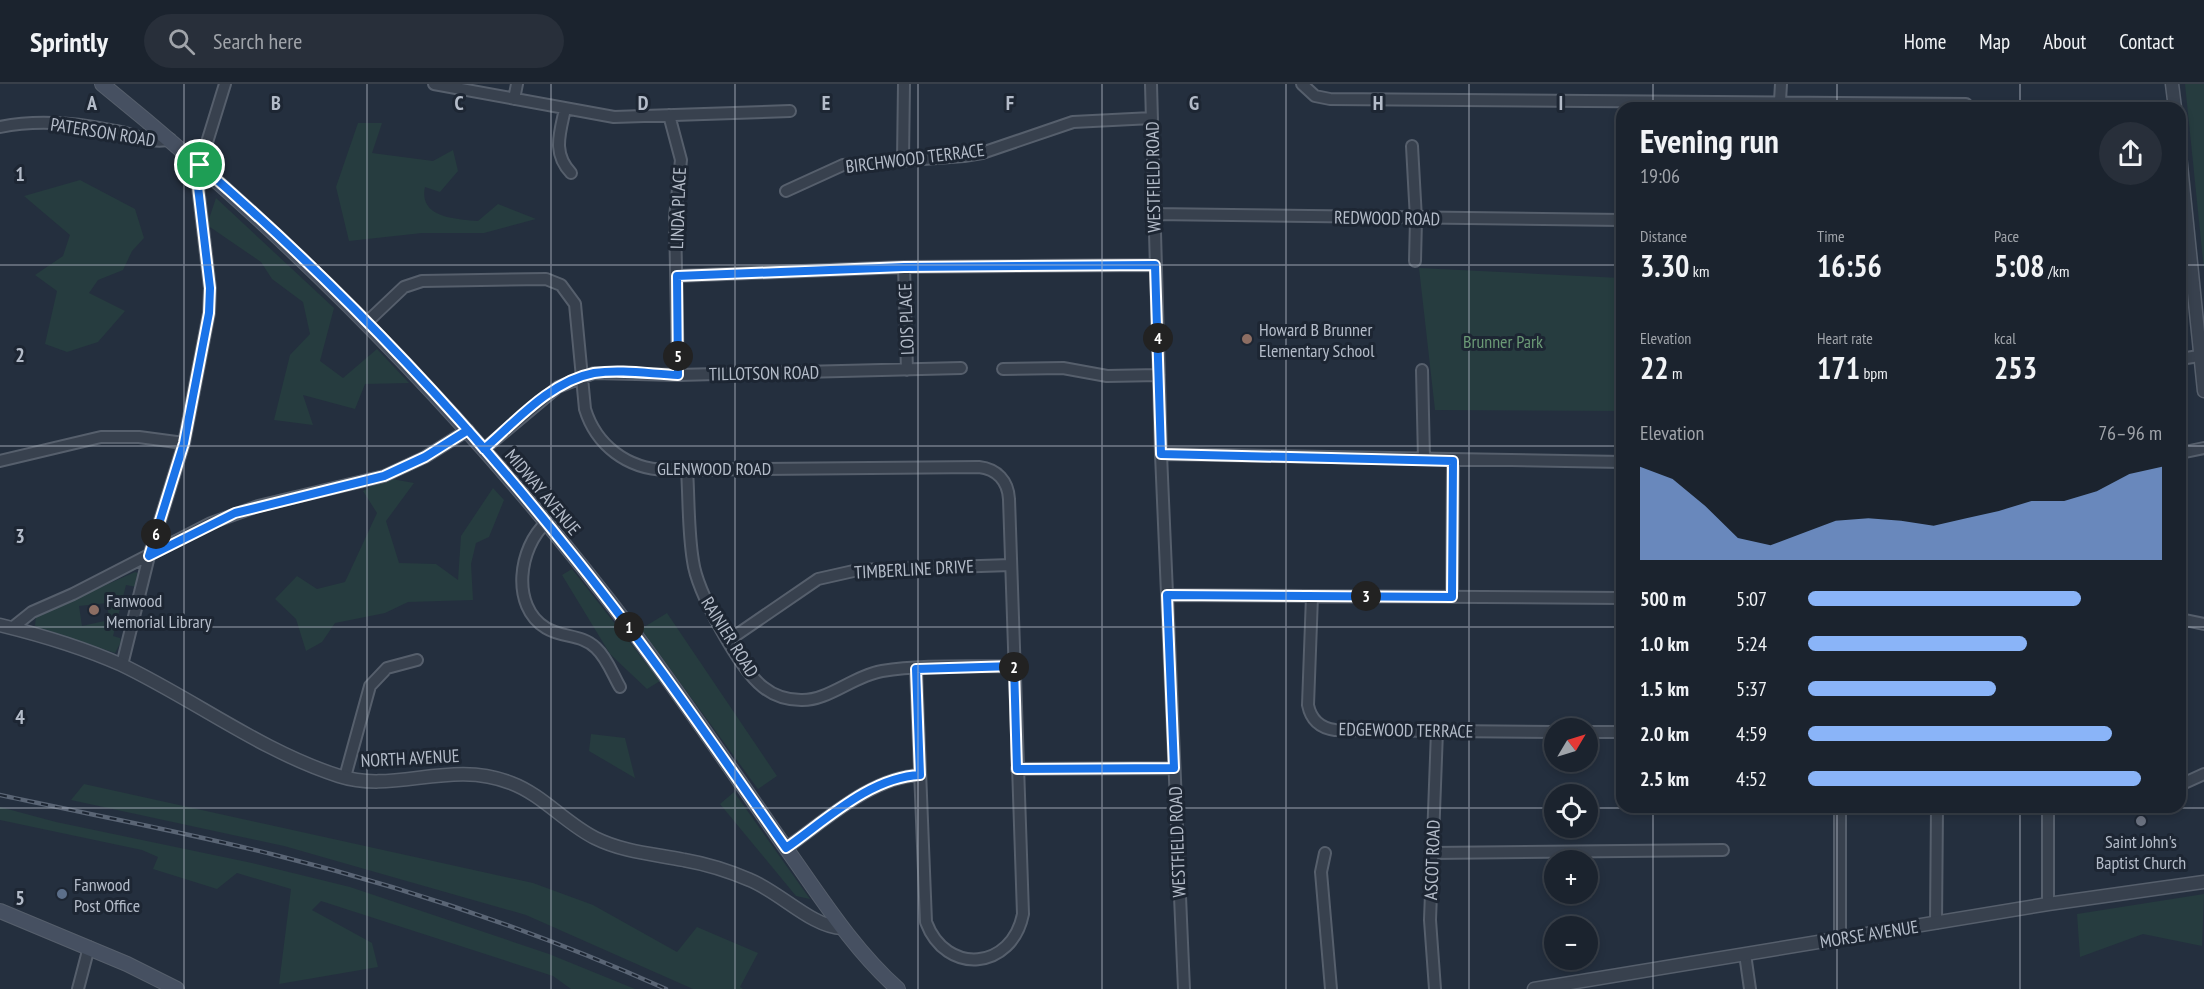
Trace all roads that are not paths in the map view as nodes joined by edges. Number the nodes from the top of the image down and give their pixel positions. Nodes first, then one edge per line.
1 (102, 84) edge
2 (225, 84) edge
3 (434, 84) edge
4 (517, 84) edge
5 (904, 84) edge
6 (1152, 84) edge
7 (1302, 84) edge
8 (1781, 84) edge
9 (2172, 84) edge
10 (514, 99) junction
11 (1780, 101) junction
12 (1761, 102) edge
13 (1842, 102) edge
14 (2174, 102) edge
15 (1616, 103) edge
16 (565, 109) junction
17 (790, 111) dead end
18 (669, 115) junction
19 (1152, 118) junction
20 (0, 127) edge
21 (170, 139) junction
22 (1412, 146) dead end
23 (903, 160) junction
24 (200, 165) junction
25 (571, 173) dead end
26 (786, 191) dead end
27 (1153, 214) junction
28 (1416, 219) junction
29 (1616, 219) edge
30 (2186, 219) edge
31 (1415, 261) dead end
32 (1155, 265) junction
33 (904, 267) junction
34 (677, 276) junction
35 (366, 323) junction
36 (2199, 357) junction
37 (2186, 358) edge
38 (961, 368) dead end
39 (1003, 369) dead end
40 (907, 370) junction
41 (1422, 370) dead end
42 (678, 375) junction
43 (1159, 375) junction
44 (581, 377) junction
45 (2204, 391) edge
46 (468, 430) junction
47 (184, 443) junction
48 (2204, 448) edge
49 (484, 449) junction
50 (2186, 452) edge
51 (1161, 454) junction
52 (1424, 459) junction
53 (0, 461) edge
54 (1453, 461) junction
55 (1616, 462) edge
56 (687, 470) junction
57 (546, 522) junction
58 (149, 556) junction
59 (1011, 565) junction
60 (1167, 595) junction
61 (1312, 596) junction
62 (1452, 597) junction
63 (1616, 598) edge
64 (2186, 620) edge
65 (2204, 624) edge
66 (6, 626) edge
67 (729, 640) junction
68 (417, 660) dead end
69 (122, 666) junction
70 (1014, 666) junction
71 (916, 669) junction
72 (620, 687) dead end
73 (1437, 731) junction
74 (1544, 732) edge
75 (1598, 732) edge
76 (1616, 732) edge
77 (1174, 768) junction
78 (1017, 769) junction
79 (2204, 774) edge
80 (920, 775) junction
81 (345, 777) junction
82 (2186, 782) edge
83 (1840, 813) edge
84 (1937, 813) edge
85 (2048, 813) edge
86 (786, 848) junction
87 (1723, 850) dead end
88 (1325, 853) dead end
89 (1432, 853) junction
90 (2204, 882) edge
91 (2048, 904) junction
92 (0, 911) edge
93 (1936, 923) junction
94 (842, 928) junction
95 (1840, 940) junction
96 (88, 948) junction
97 (1744, 954) junction
98 (78, 989) edge
99 (177, 989) edge
100 (898, 989) edge
101 (1184, 989) edge
102 (1330, 989) edge
103 (1435, 989) edge
104 (1534, 989) edge
105 (1750, 989) edge

1 - 21 main road, MIDWAY AVENUE
2 - 24 street
3 - 10 street
4 - 10 street
5 - 23 street
6 - 19 street, WESTFIELD ROAD
7 - 15 street
8 - 11 street
9 - 14 street
10 - 16 street
11 - 12 street
11 - 13 street
16 - 18 street
16 - 25 street
17 - 18 street
18 - 34 street, LINDA PLACE
19 - 23 street, BIRCHWOOD TERRACE
19 - 27 street, WESTFIELD ROAD
20 - 21 street, PATERSON ROAD
21 - 24 main road, MIDWAY AVENUE
22 - 28 street
23 - 26 street, BIRCHWOOD TERRACE
24 - 35 main road, MIDWAY AVENUE
24 - 47 street
27 - 28 street, REDWOOD ROAD
27 - 32 street, WESTFIELD ROAD
28 - 29 street, REDWOOD ROAD
28 - 31 street
30 - 36 street
32 - 33 street
32 - 43 street, WESTFIELD ROAD
33 - 34 street
33 - 40 street, LOIS PLACE
34 - 42 street, LINDA PLACE
35 - 44 street, GLENWOOD ROAD
35 - 46 main road, MIDWAY AVENUE
36 - 37 street
36 - 45 street
38 - 40 street, TILLOTSON ROAD
39 - 43 street
40 - 42 street, TILLOTSON ROAD
41 - 52 street
42 - 44 street, TILLOTSON ROAD
43 - 51 street, WESTFIELD ROAD
44 - 49 street, TILLOTSON ROAD
44 - 56 street, GLENWOOD ROAD
46 - 49 main road, MIDWAY AVENUE
46 - 58 street
47 - 53 street
47 - 58 street
48 - 50 street
49 - 57 main road, MIDWAY AVENUE
51 - 52 street
51 - 60 street, WESTFIELD ROAD
52 - 54 street
54 - 55 street
54 - 62 street
56 - 59 street, GLENWOOD ROAD
56 - 67 street, RAINIER ROAD
57 - 72 street
57 - 86 main road, MIDWAY AVENUE
58 - 66 street
58 - 69 street
59 - 67 street, TIMBERLINE DRIVE
59 - 70 street
60 - 61 street
60 - 77 street, WESTFIELD ROAD
61 - 62 street
61 - 73 street, EDGEWOOD TERRACE
62 - 63 street
64 - 65 street
66 - 69 street, NORTH AVENUE
67 - 71 street, RAINIER ROAD
68 - 81 street
69 - 81 street, NORTH AVENUE
70 - 71 street, RAINIER ROAD
70 - 78 street
71 - 80 street
73 - 74 street, EDGEWOOD TERRACE
73 - 89 street, ASCOT ROAD
75 - 76 street
77 - 78 street
77 - 101 street, WESTFIELD ROAD
78 - 80 street
79 - 82 street
80 - 86 street
81 - 94 street, NORTH AVENUE
83 - 95 street
84 - 93 street
85 - 91 street
86 - 94 main road, MIDWAY AVENUE
87 - 89 street
88 - 102 street
89 - 103 street, ASCOT ROAD
90 - 91 street, MORSE AVENUE
91 - 93 street, MORSE AVENUE
92 - 96 main road
93 - 95 street, MORSE AVENUE
94 - 100 main road, NORTH AVENUE
95 - 97 street, MORSE AVENUE
96 - 98 street
96 - 99 main road
97 - 104 street, MORSE AVENUE
97 - 105 street

